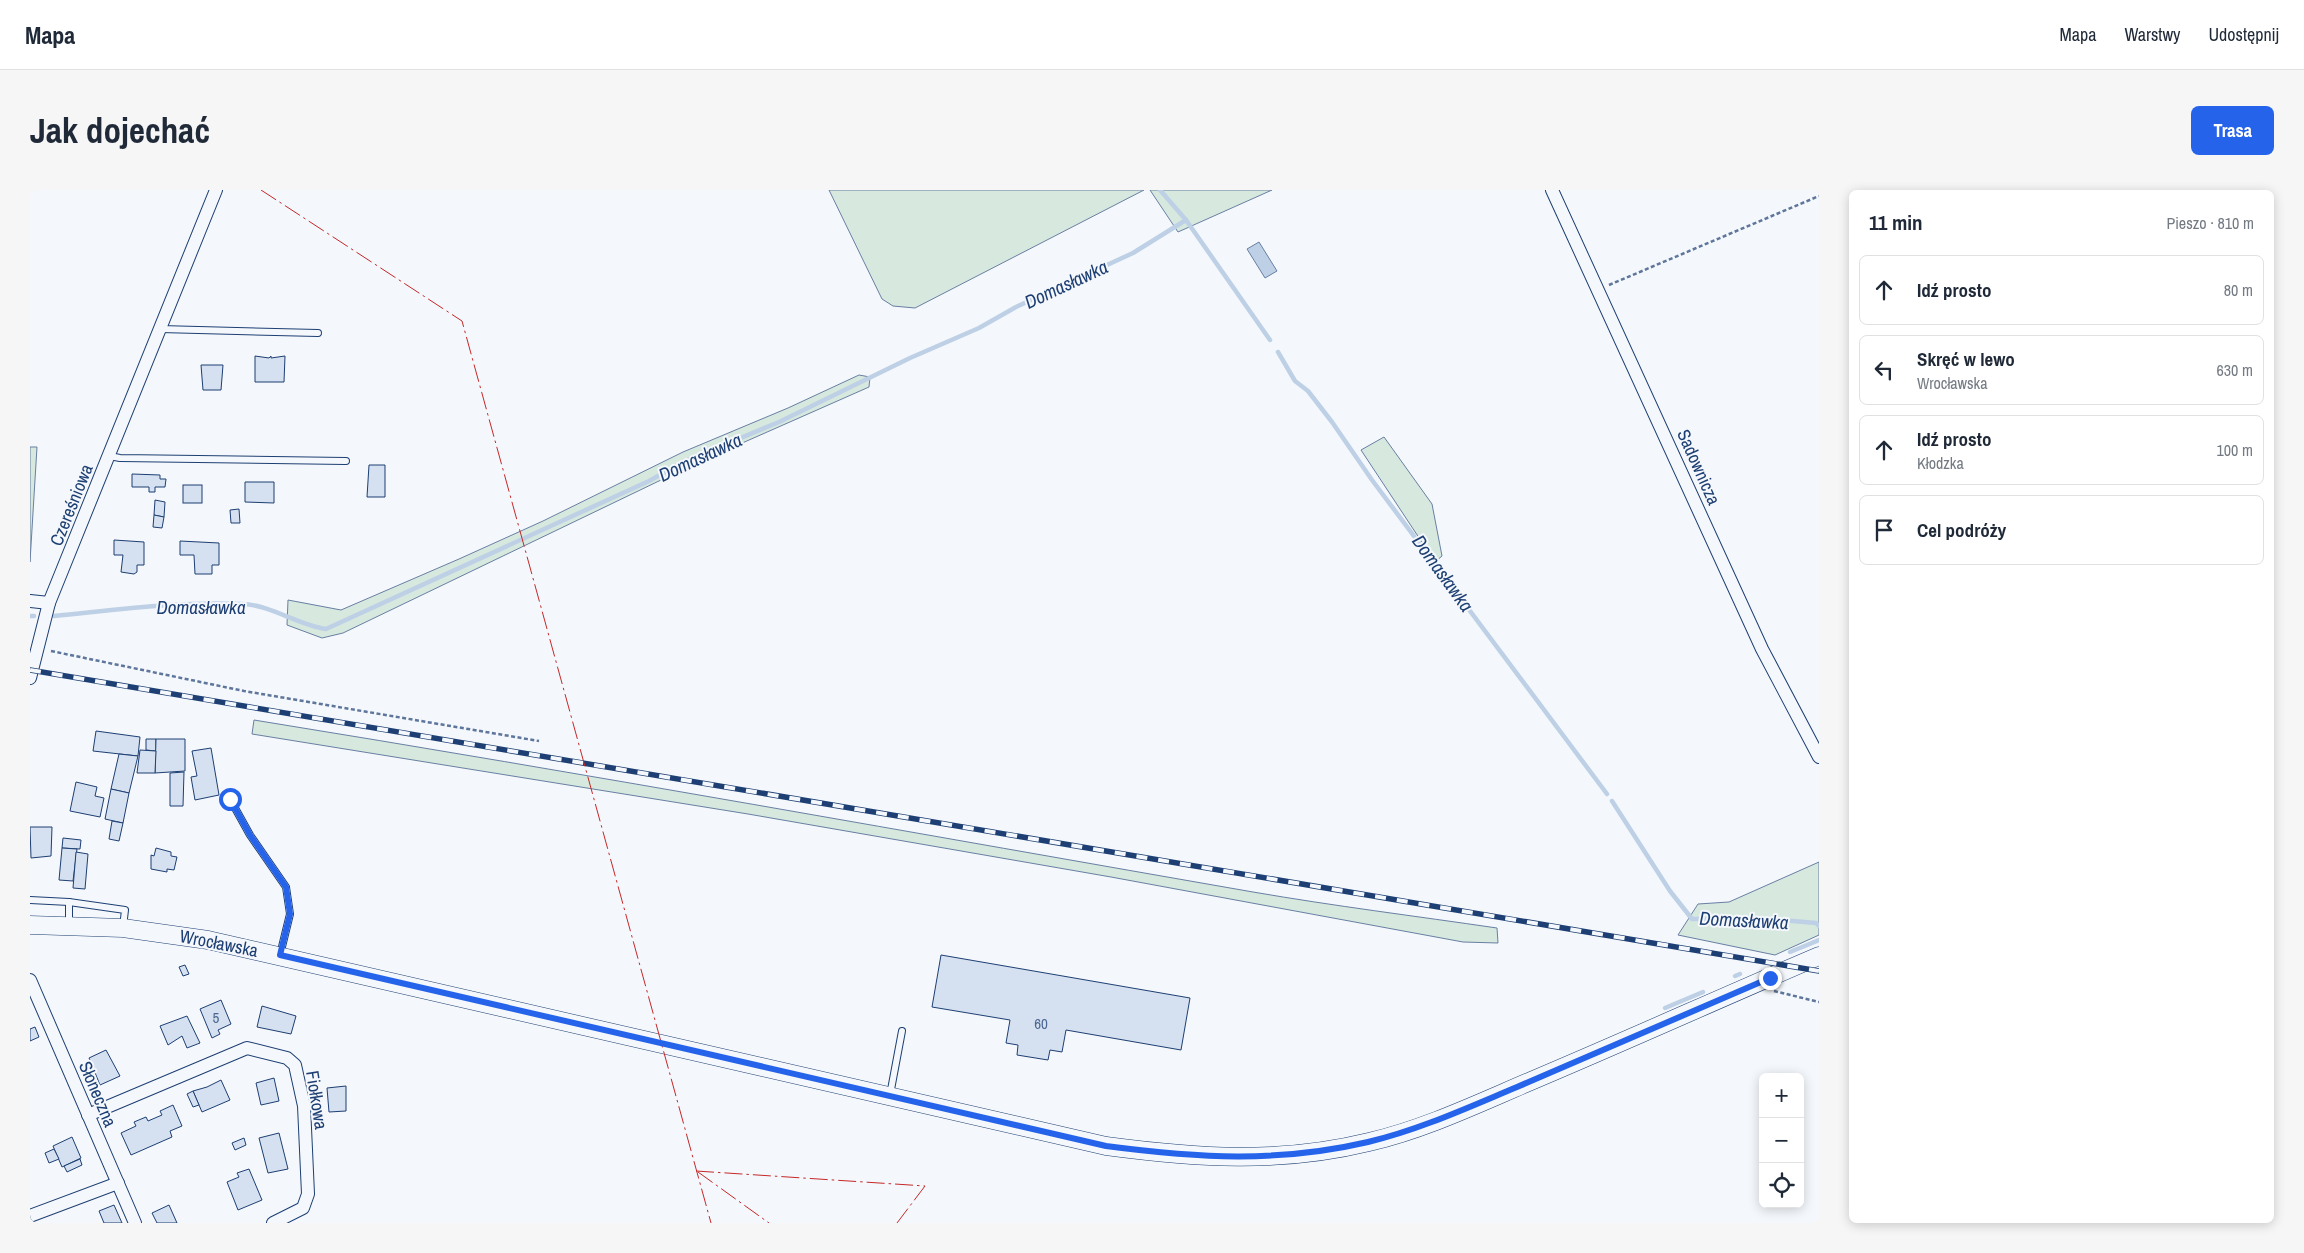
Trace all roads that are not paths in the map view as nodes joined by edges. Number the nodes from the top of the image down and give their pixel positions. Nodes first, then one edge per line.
1 (216, 190) edge
2 (1552, 190) edge
3 (160, 329) junction
4 (318, 334) dead end
5 (109, 456) junction
6 (346, 460) dead end
7 (30, 601) edge
8 (49, 603) junction
9 (30, 678) edge
10 (1819, 757) edge
11 (230, 799) dead end
12 (30, 900) edge
13 (69, 902) junction
14 (69, 925) junction
15 (30, 926) edge
16 (123, 928) junction
17 (280, 955) junction
18 (1817, 957) edge
19 (30, 980) edge
20 (902, 1031) dead end
21 (890, 1095) junction
22 (88, 1115) junction
23 (118, 1183) junction
24 (30, 1216) edge
25 (135, 1223) edge
26 (273, 1223) edge

1 - 3 street
2 - 10 street, Sadownicza
3 - 4 lane
3 - 5 street
5 - 6 lane, Czereśniowa
5 - 8 street, Czereśniowa
7 - 8 street
8 - 9 street, Czereśniowa
11 - 17 lane
12 - 13 lane
13 - 14 lane
13 - 16 lane
14 - 15 main road, Wrocławska
14 - 16 main road, Wrocławska
16 - 17 main road, Wrocławska
17 - 21 main road, Wrocławska
18 - 21 main road, Wrocławska
19 - 22 street, Słoneczna
20 - 21 lane
22 - 23 street, Słoneczna
22 - 26 street, Fiołkowa
23 - 24 street
23 - 25 street, Słoneczna

